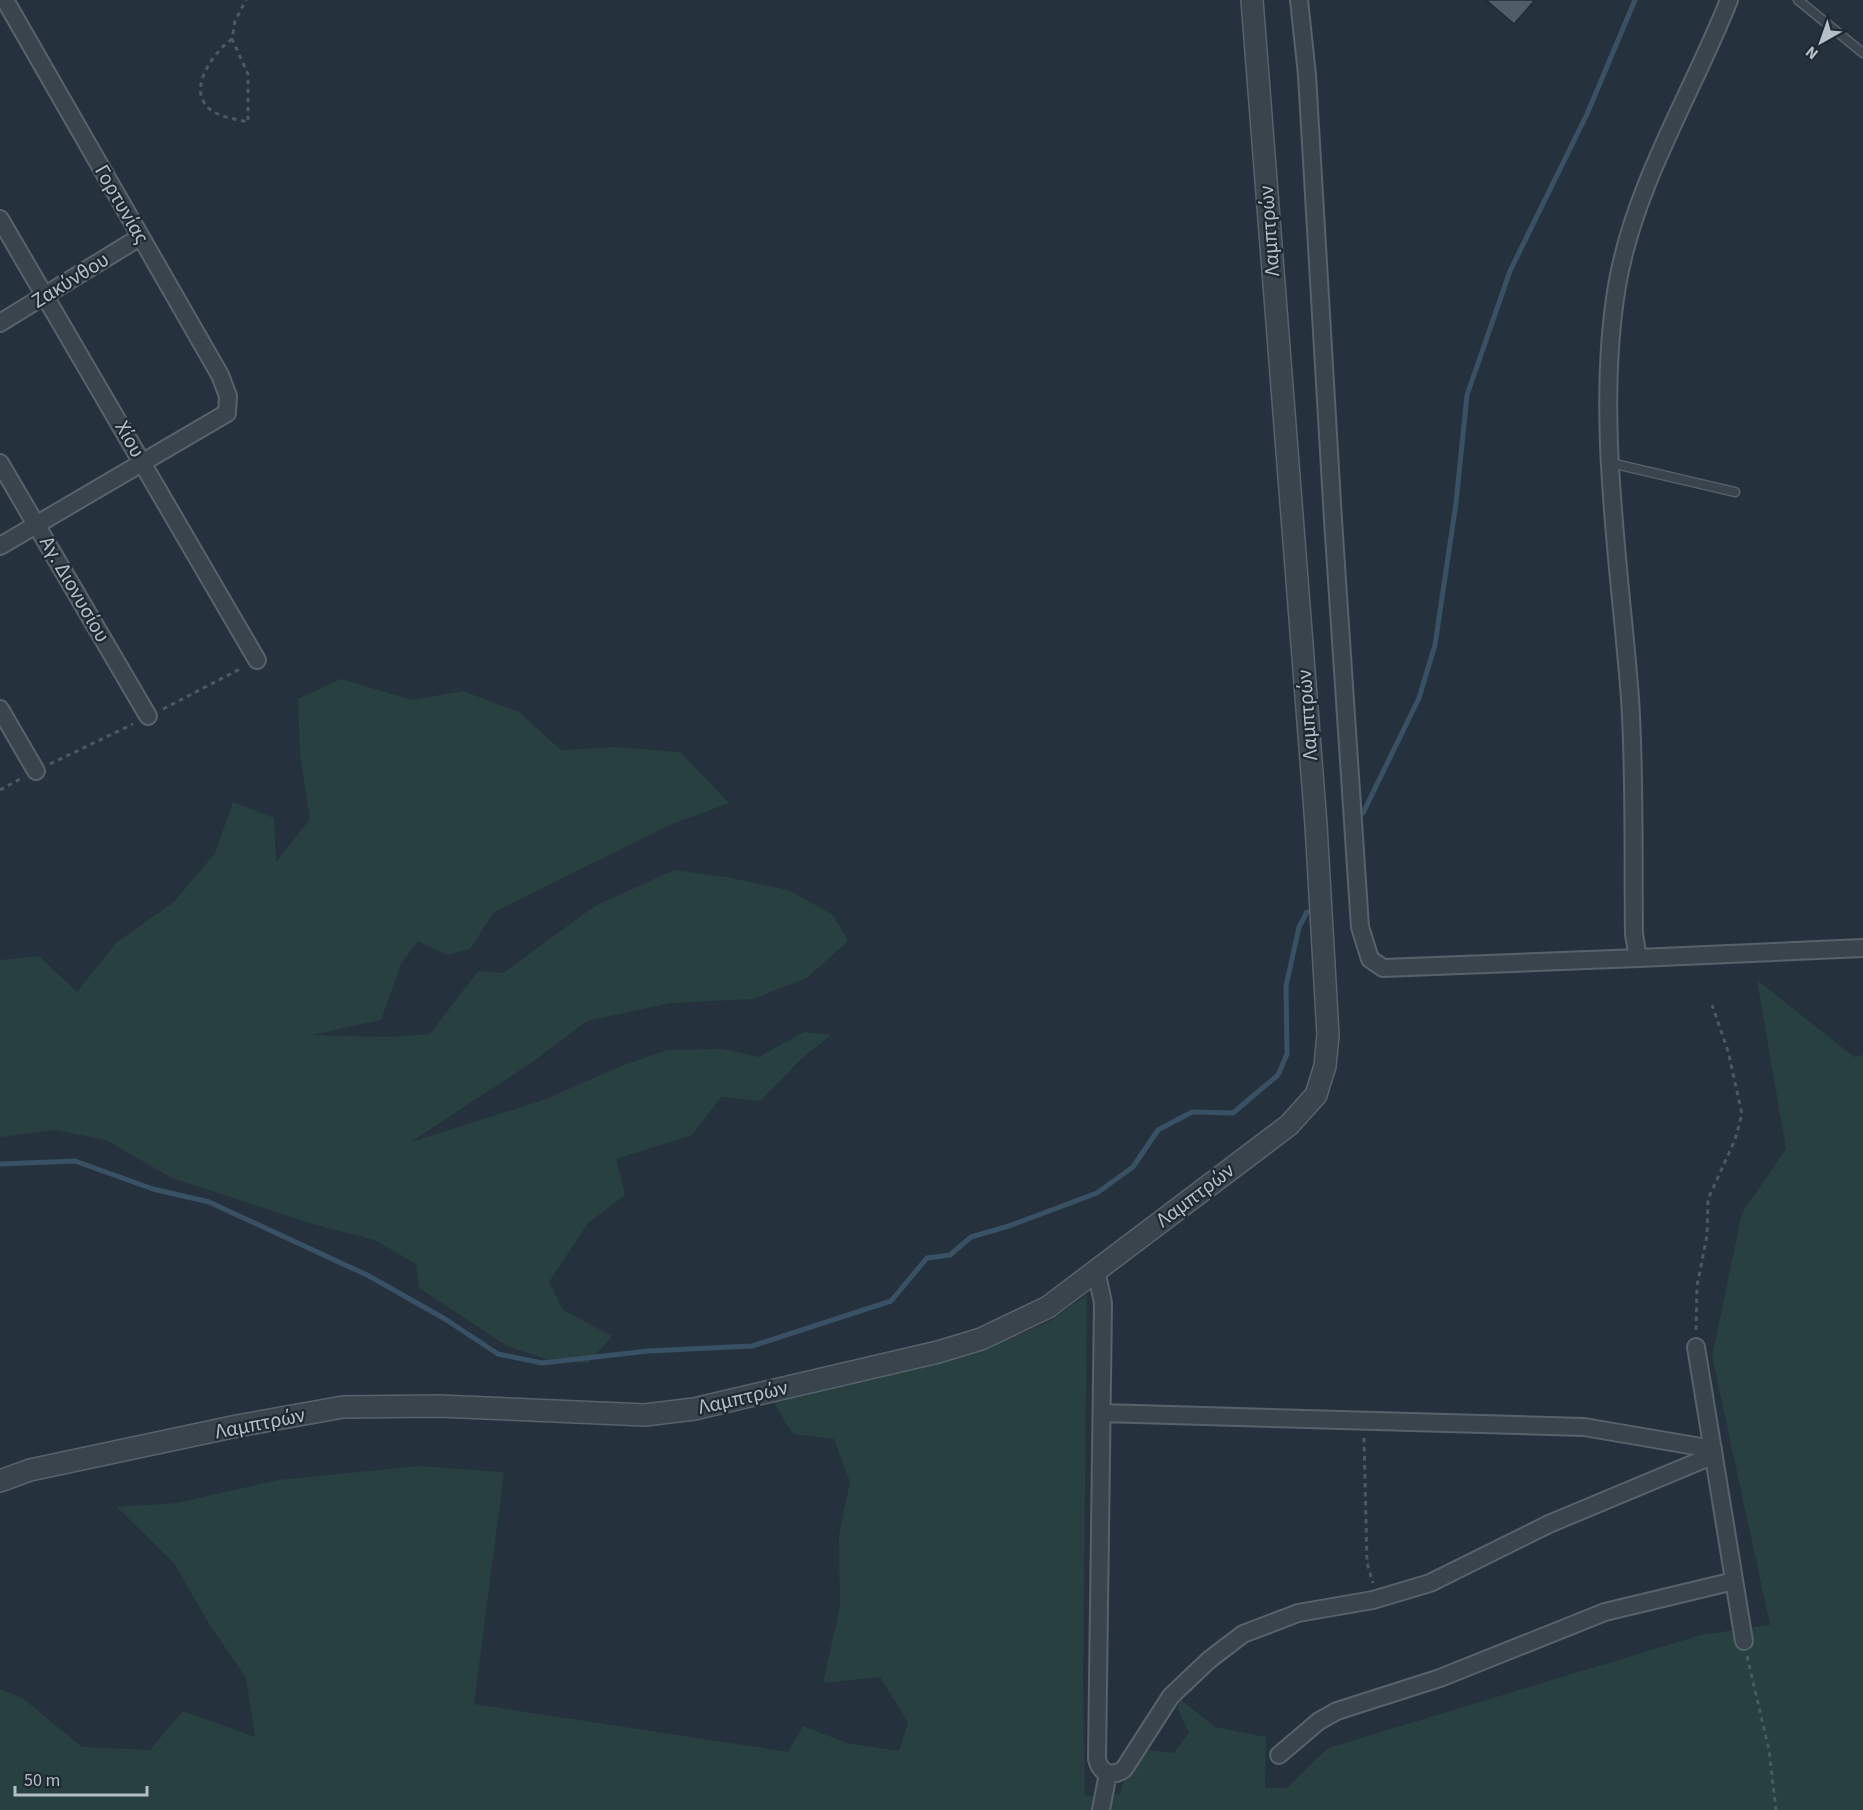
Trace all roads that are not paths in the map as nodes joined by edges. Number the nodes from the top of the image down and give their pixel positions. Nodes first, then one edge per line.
1 (4, 0) edge
2 (1252, 0) edge
3 (1299, 0) edge
4 (1730, 0) edge
5 (1798, 0) edge
6 (1863, 53) edge
7 (0, 219) edge
8 (140, 237) junction
9 (46, 296) junction
10 (0, 323) edge
11 (144, 462) junction
12 (0, 463) edge
13 (1611, 463) junction
14 (1735, 492) dead end
15 (37, 525) junction
16 (0, 546) edge
17 (257, 660) road end
18 (0, 709) edge
19 (148, 716) road end
20 (36, 771) road end
21 (1863, 948) edge
22 (1638, 957) junction
23 (1095, 1270) junction
24 (1696, 1347) road end
25 (1102, 1413) junction
26 (1713, 1452) junction
27 (0, 1481) edge
28 (1734, 1581) junction
29 (1744, 1641) road end
30 (1279, 1755) dead end
31 (1108, 1773) junction
32 (1101, 1810) edge

1 - 8 street, Γορτυνίας
2 - 23 street, Λαμπτρών
3 - 22 street
4 - 13 street
5 - 6 lane
7 - 9 street, Χίου
8 - 9 street, Ζακύνθου
8 - 11 street, Γορτυνίας
9 - 10 street, Ζακύνθου
9 - 11 street, Χίου
11 - 15 street
11 - 17 street, Χίου
12 - 15 street, Αγ. Διονυσίου
13 - 14 lane
13 - 22 street
15 - 16 street
15 - 19 street, Αγ. Διονυσίου
18 - 20 street
21 - 22 street
23 - 25 street
23 - 27 street, Λαμπτρών
24 - 26 street
25 - 26 street
25 - 31 street
26 - 28 street
26 - 31 street
28 - 29 street
28 - 30 street
31 - 32 street

